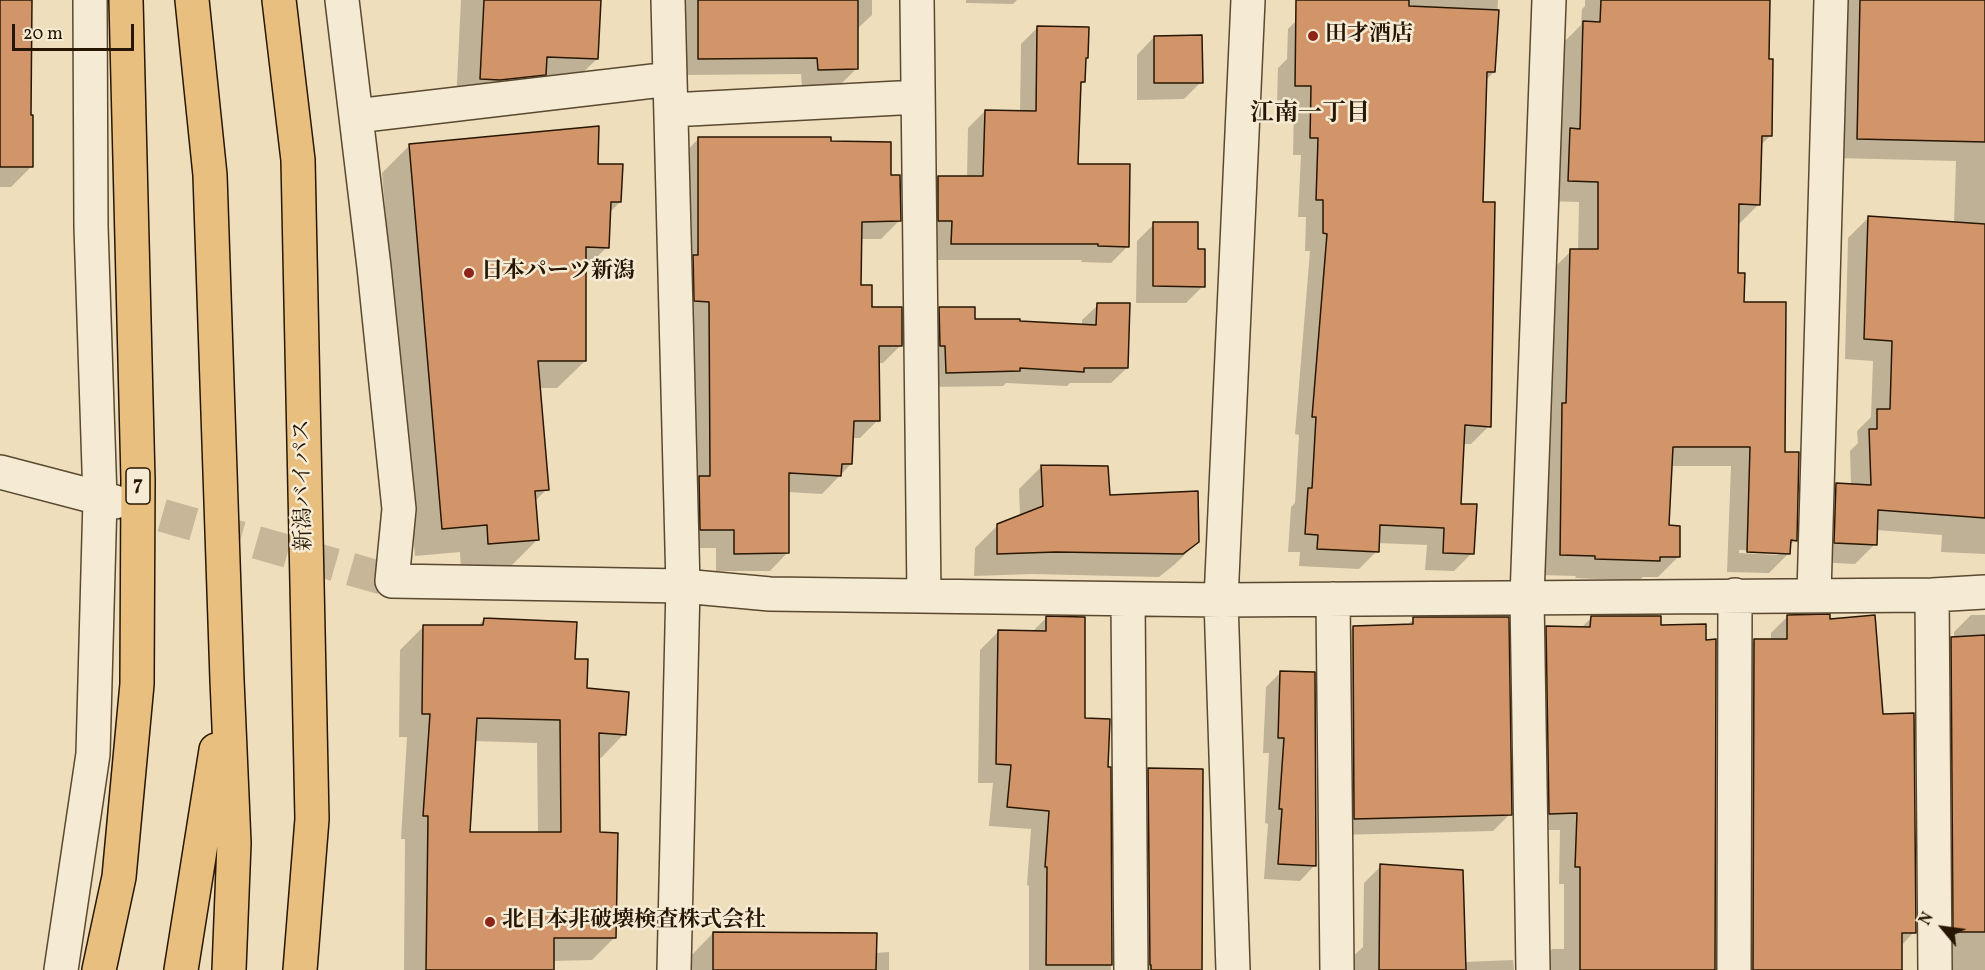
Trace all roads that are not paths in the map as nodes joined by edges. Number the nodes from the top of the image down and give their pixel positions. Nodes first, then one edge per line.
1 (90, 0) edge
2 (126, 0) edge
3 (192, 0) edge
4 (279, 0) edge
5 (342, 0) edge
6 (668, 0) edge
7 (917, 0) edge
8 (1248, 0) edge
9 (1549, 0) edge
10 (1831, 0) edge
11 (671, 94) junction
12 (918, 97) junction
13 (356, 116) junction
14 (0, 472) edge
15 (107, 501) junction
16 (683, 586) junction
17 (1985, 592) edge
18 (1814, 594) junction
19 (1735, 595) junction
20 (1932, 595) junction
21 (924, 597) junction
22 (1527, 597) junction
23 (1128, 599) junction
24 (1333, 599) junction
25 (1221, 600) junction
26 (226, 680) junction
27 (61, 970) edge
28 (99, 970) edge
29 (181, 970) edge
30 (229, 970) edge
31 (300, 970) edge
32 (674, 970) edge
33 (1131, 970) edge
34 (1233, 970) edge
35 (1337, 970) edge
36 (1533, 970) edge
37 (1734, 970) edge
38 (1935, 970) edge

1 - 15 street
2 - 28 highway, 7
3 - 26 highway
4 - 31 highway, 新潟バイパス
5 - 13 street
6 - 11 street
7 - 12 street
8 - 25 street
9 - 22 street
10 - 18 street
11 - 12 street
11 - 13 street
11 - 16 street
12 - 21 street
13 - 16 street
14 - 15 street
15 - 27 street
16 - 21 street
16 - 32 street
17 - 20 street
18 - 19 street
18 - 20 street
19 - 22 street
19 - 37 street
20 - 38 street
21 - 23 street
22 - 24 street
22 - 36 street
23 - 25 street
23 - 33 street
24 - 25 street
24 - 35 street
25 - 34 street
26 - 29 highway
26 - 30 highway

